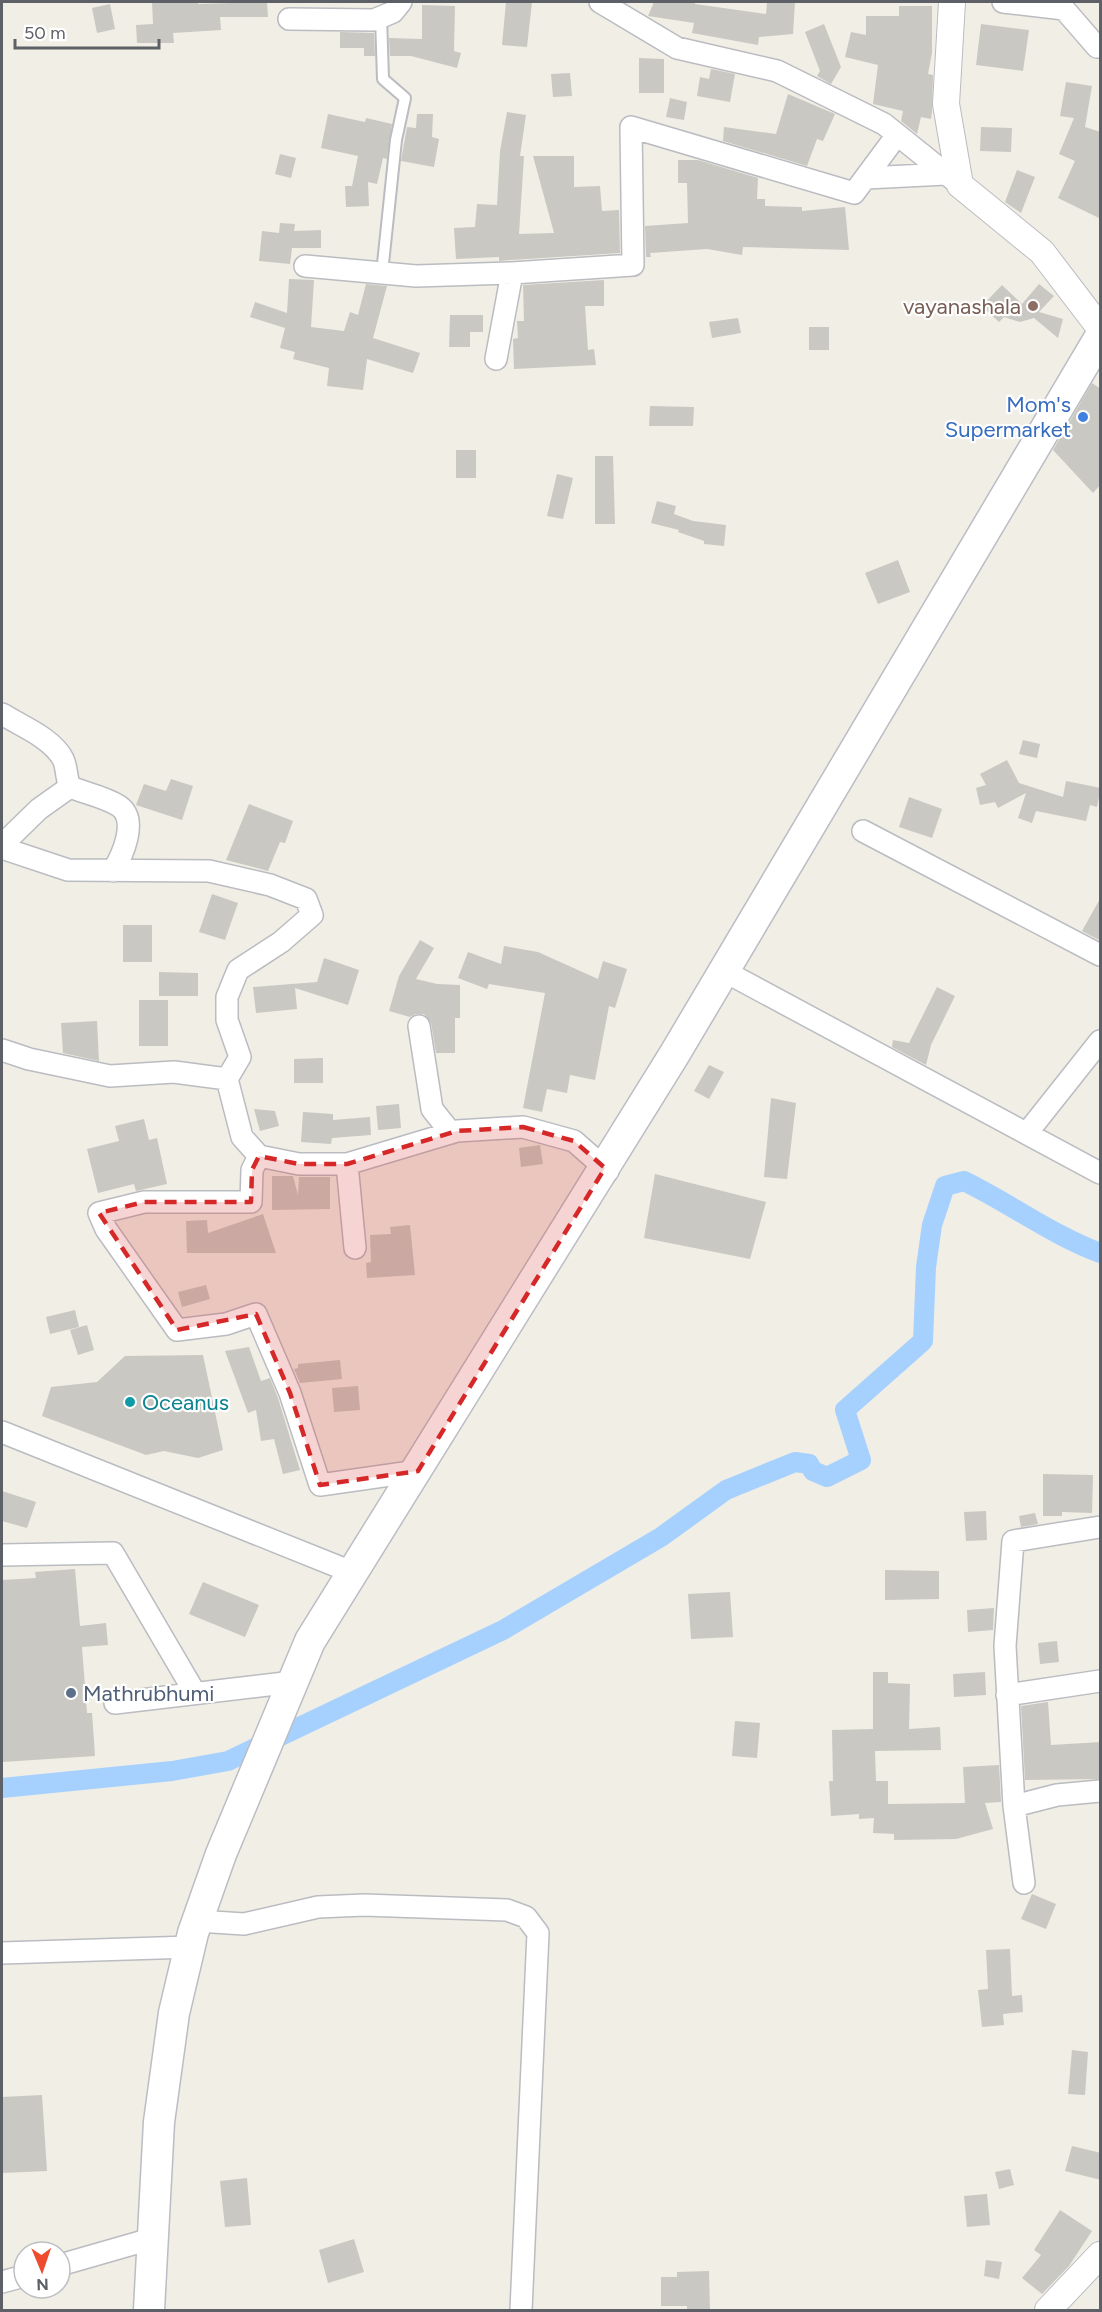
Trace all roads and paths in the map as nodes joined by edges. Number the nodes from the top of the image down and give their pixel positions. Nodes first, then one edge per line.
1 (401, 2) edge
2 (600, 2) edge
3 (952, 2) edge
4 (1003, 2) edge
5 (381, 17) junction
6 (290, 19) dead end
7 (1101, 47) edge
8 (897, 135) junction
9 (866, 178) junction
10 (953, 180) junction
11 (305, 267) dead end
12 (382, 273) junction
13 (512, 273) junction
14 (1101, 328) edge
15 (1101, 337) edge
16 (496, 359) dead end
17 (2, 714) edge
18 (70, 787) junction
19 (863, 831) dead end
20 (2, 846) edge
21 (113, 871) junction
22 (1101, 956) edge
23 (724, 971) junction
24 (419, 1026) dead end
25 (1101, 1041) edge
26 (2, 1050) edge
27 (227, 1079) junction
28 (451, 1133) junction
29 (1027, 1133) junction
30 (259, 1156) junction
31 (347, 1164) junction
32 (607, 1169) junction
33 (1101, 1173) edge
34 (354, 1248) dead end
35 (2, 1432) edge
36 (418, 1472) junction
37 (1101, 1527) edge
38 (2, 1556) edge
39 (354, 1573) junction
40 (1101, 1681) edge
41 (292, 1685) junction
42 (195, 1694) junction
43 (1007, 1695) junction
44 (115, 1703) dead end
45 (1101, 1791) edge
46 (1014, 1806) junction
47 (1024, 1883) dead end
48 (194, 1934) junction
49 (2, 1953) edge
50 (154, 2238) junction
51 (1101, 2255) edge
52 (72, 2262) edge
53 (149, 2310) edge
54 (520, 2310) edge
55 (1048, 2310) edge

1 - 5 street
2 - 8 street
3 - 10 street
4 - 7 street
5 - 6 street
5 - 12 lane
8 - 9 street
8 - 10 street
9 - 10 street
9 - 13 street
10 - 14 street
11 - 12 street
12 - 13 street
13 - 16 street
15 - 23 main road
17 - 18 street
18 - 20 street
18 - 21 street
19 - 22 street
20 - 21 street
21 - 27 street
23 - 29 street
23 - 32 main road
24 - 28 street
25 - 29 street
26 - 27 street
27 - 30 street
28 - 31 street
28 - 32 street
29 - 33 street
30 - 31 street
30 - 36 street
31 - 34 street
32 - 36 main road
35 - 39 street
36 - 39 main road
37 - 43 street
38 - 42 street
39 - 41 main road
40 - 43 street
41 - 42 street
41 - 48 main road
42 - 44 street
43 - 46 street
45 - 46 street
46 - 47 street
48 - 49 street
48 - 50 main road
48 - 54 street
50 - 52 street
50 - 53 main road
51 - 55 street

